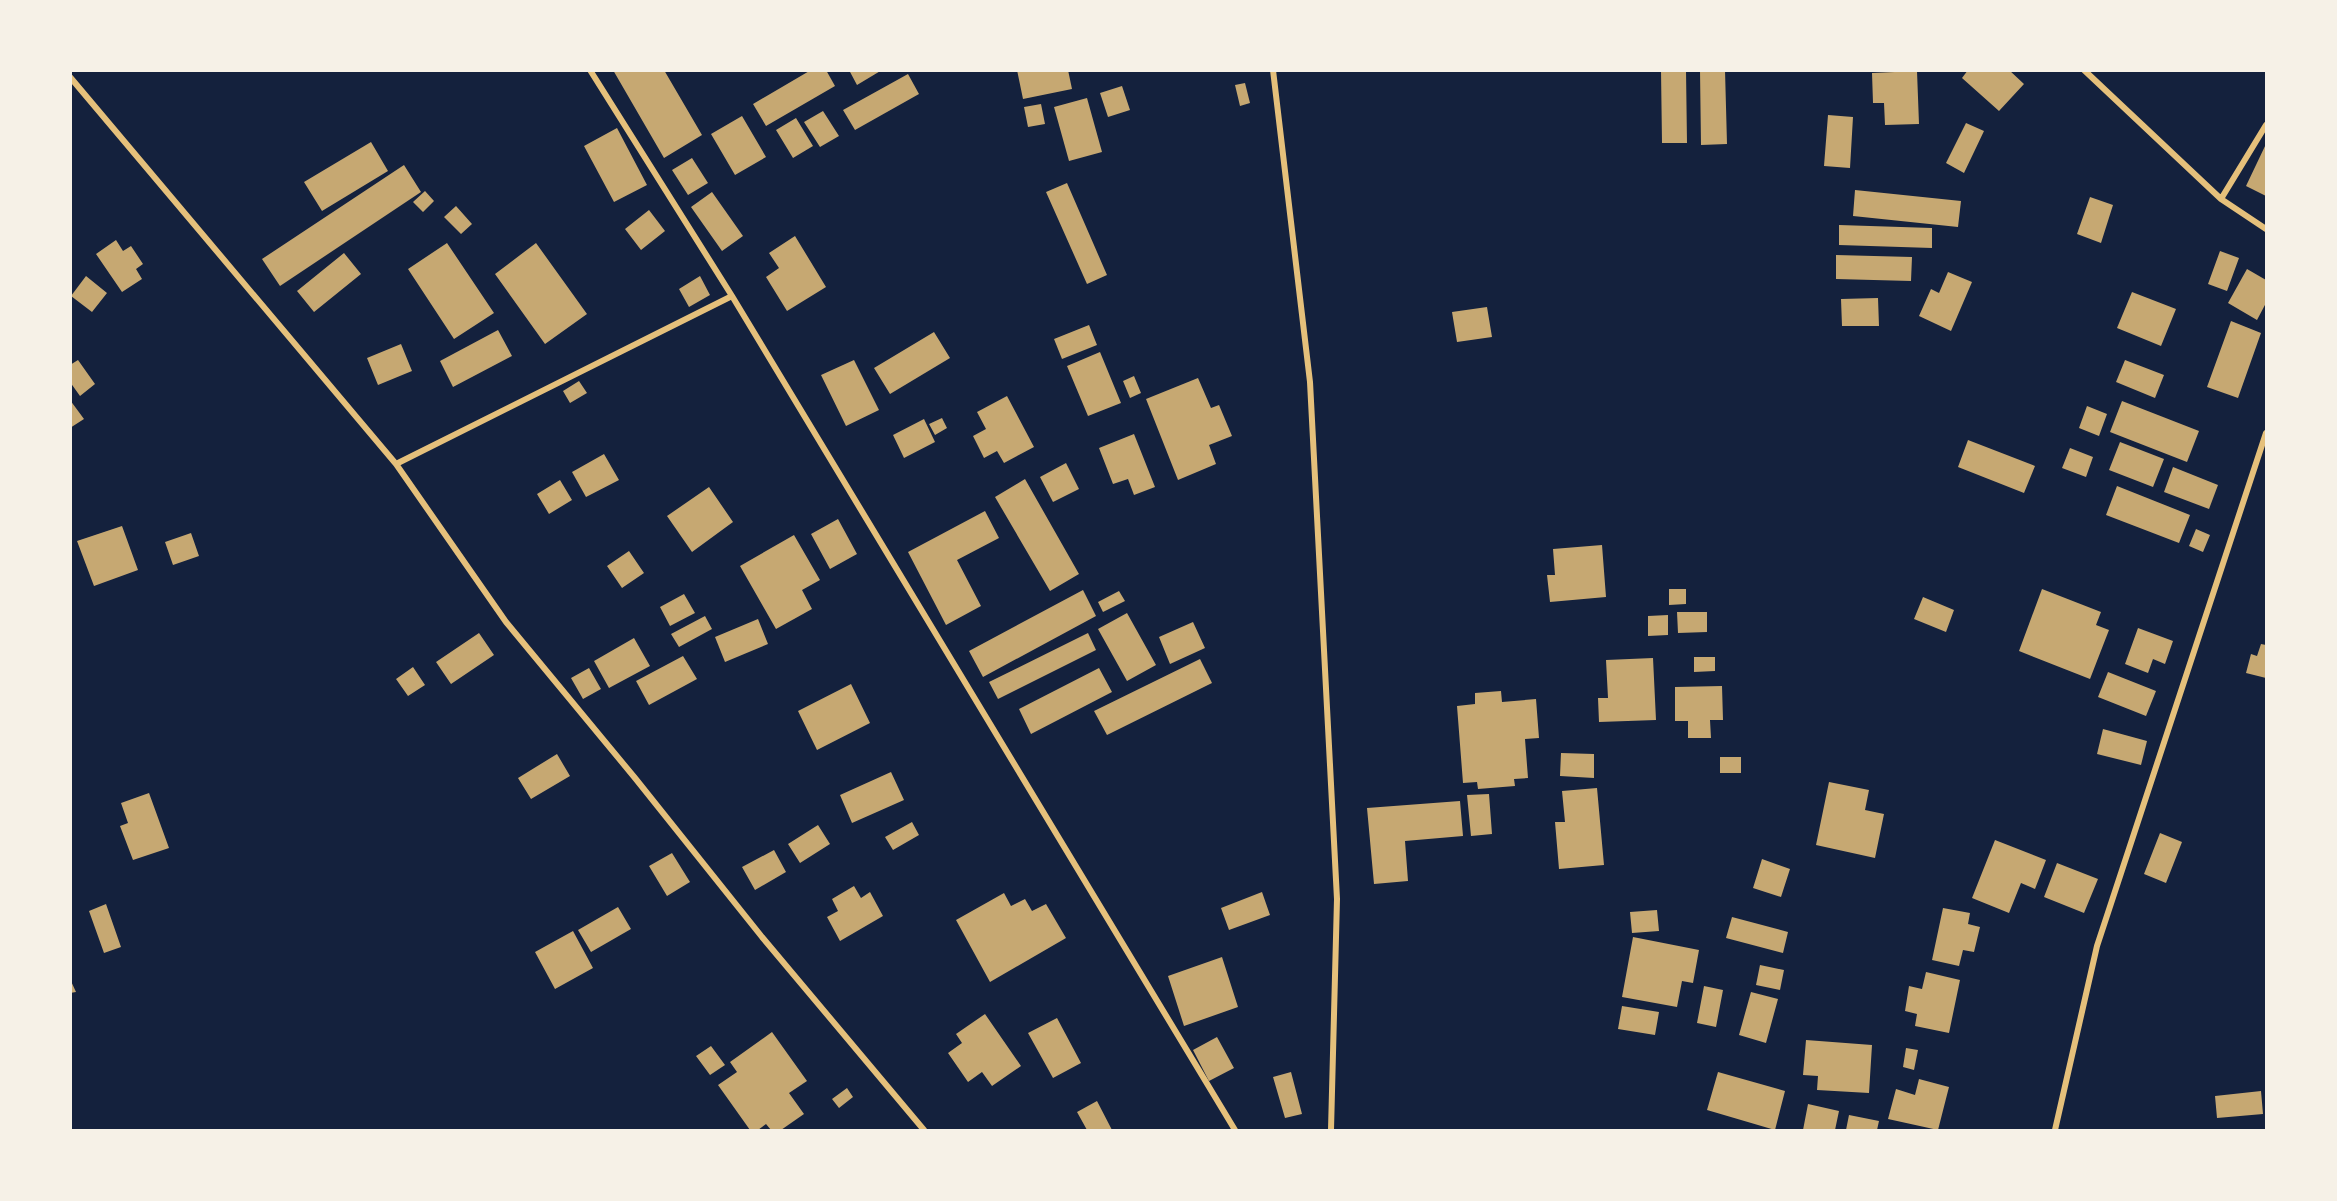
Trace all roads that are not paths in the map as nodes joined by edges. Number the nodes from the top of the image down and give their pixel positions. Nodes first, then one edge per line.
1 (590, 70) edge
2 (1273, 70) edge
3 (2084, 70) edge
4 (70, 77) edge
5 (2266, 125) edge
6 (2221, 199) junction
7 (2266, 229) edge
8 (732, 296) junction
9 (2266, 433) edge
10 (396, 464) junction
11 (924, 1131) edge
12 (1234, 1131) edge
13 (1330, 1131) edge
14 (2055, 1131) edge

1 - 8 street
2 - 13 street
3 - 6 street
4 - 10 street
5 - 6 street
6 - 7 street
8 - 10 street
8 - 12 street
9 - 14 street
10 - 11 street

